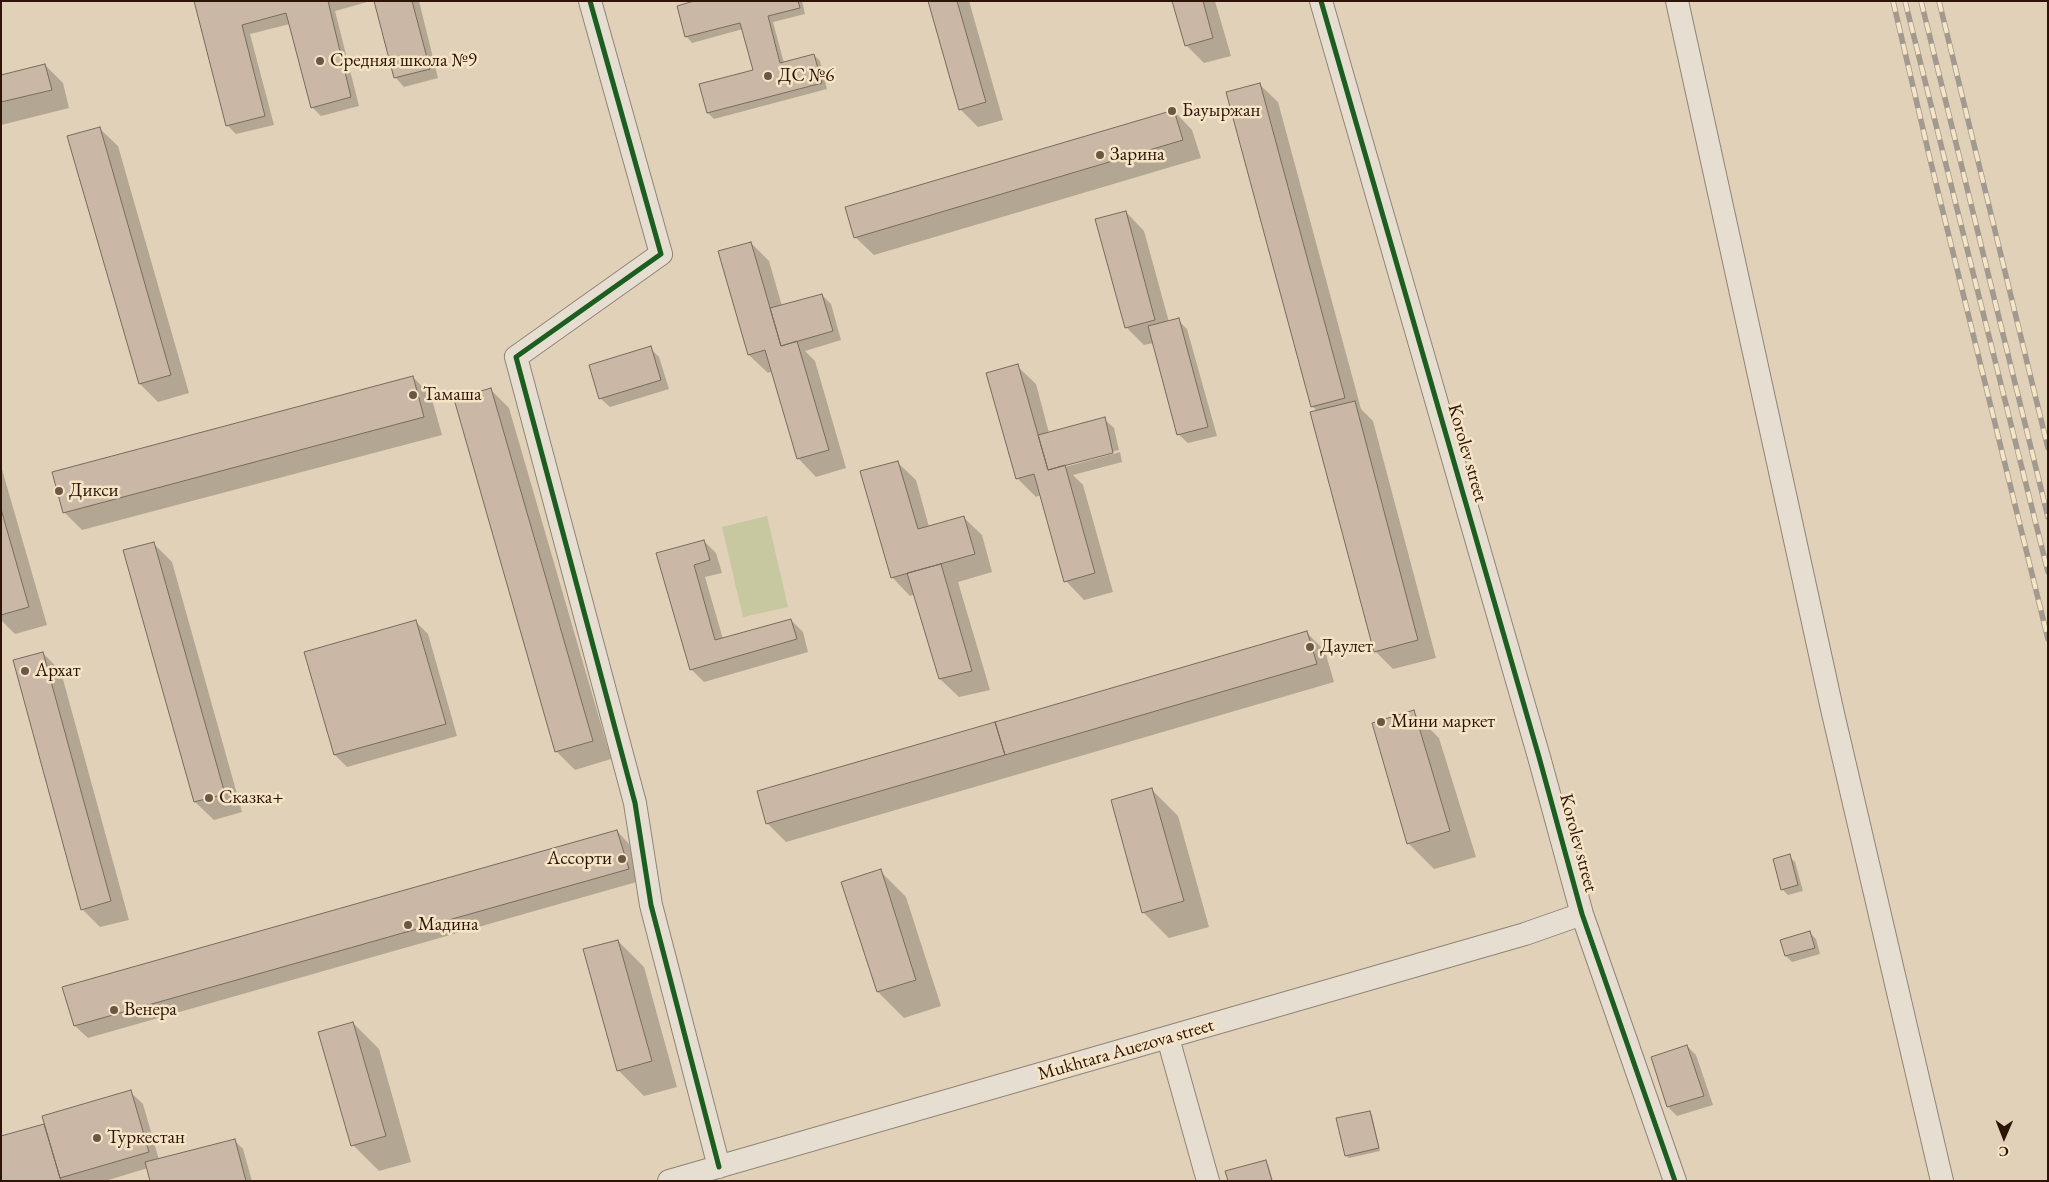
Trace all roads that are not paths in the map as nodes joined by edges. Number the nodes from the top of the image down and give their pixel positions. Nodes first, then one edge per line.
1 (590, 1) edge
2 (1321, 1) edge
3 (1676, 1) edge
4 (1582, 914) junction
5 (1168, 1038) junction
6 (719, 1167) junction
7 (669, 1181) edge
8 (1208, 1181) edge
9 (1675, 1181) edge
10 (1942, 1181) edge

1 - 6 street
2 - 4 street, Korolev street
3 - 10 street
4 - 5 street, Mukhtara Auezova street
4 - 9 street, Korolev street
5 - 6 street, Mukhtara Auezova street
5 - 8 street
6 - 7 street, Mukhtara Auezova street

